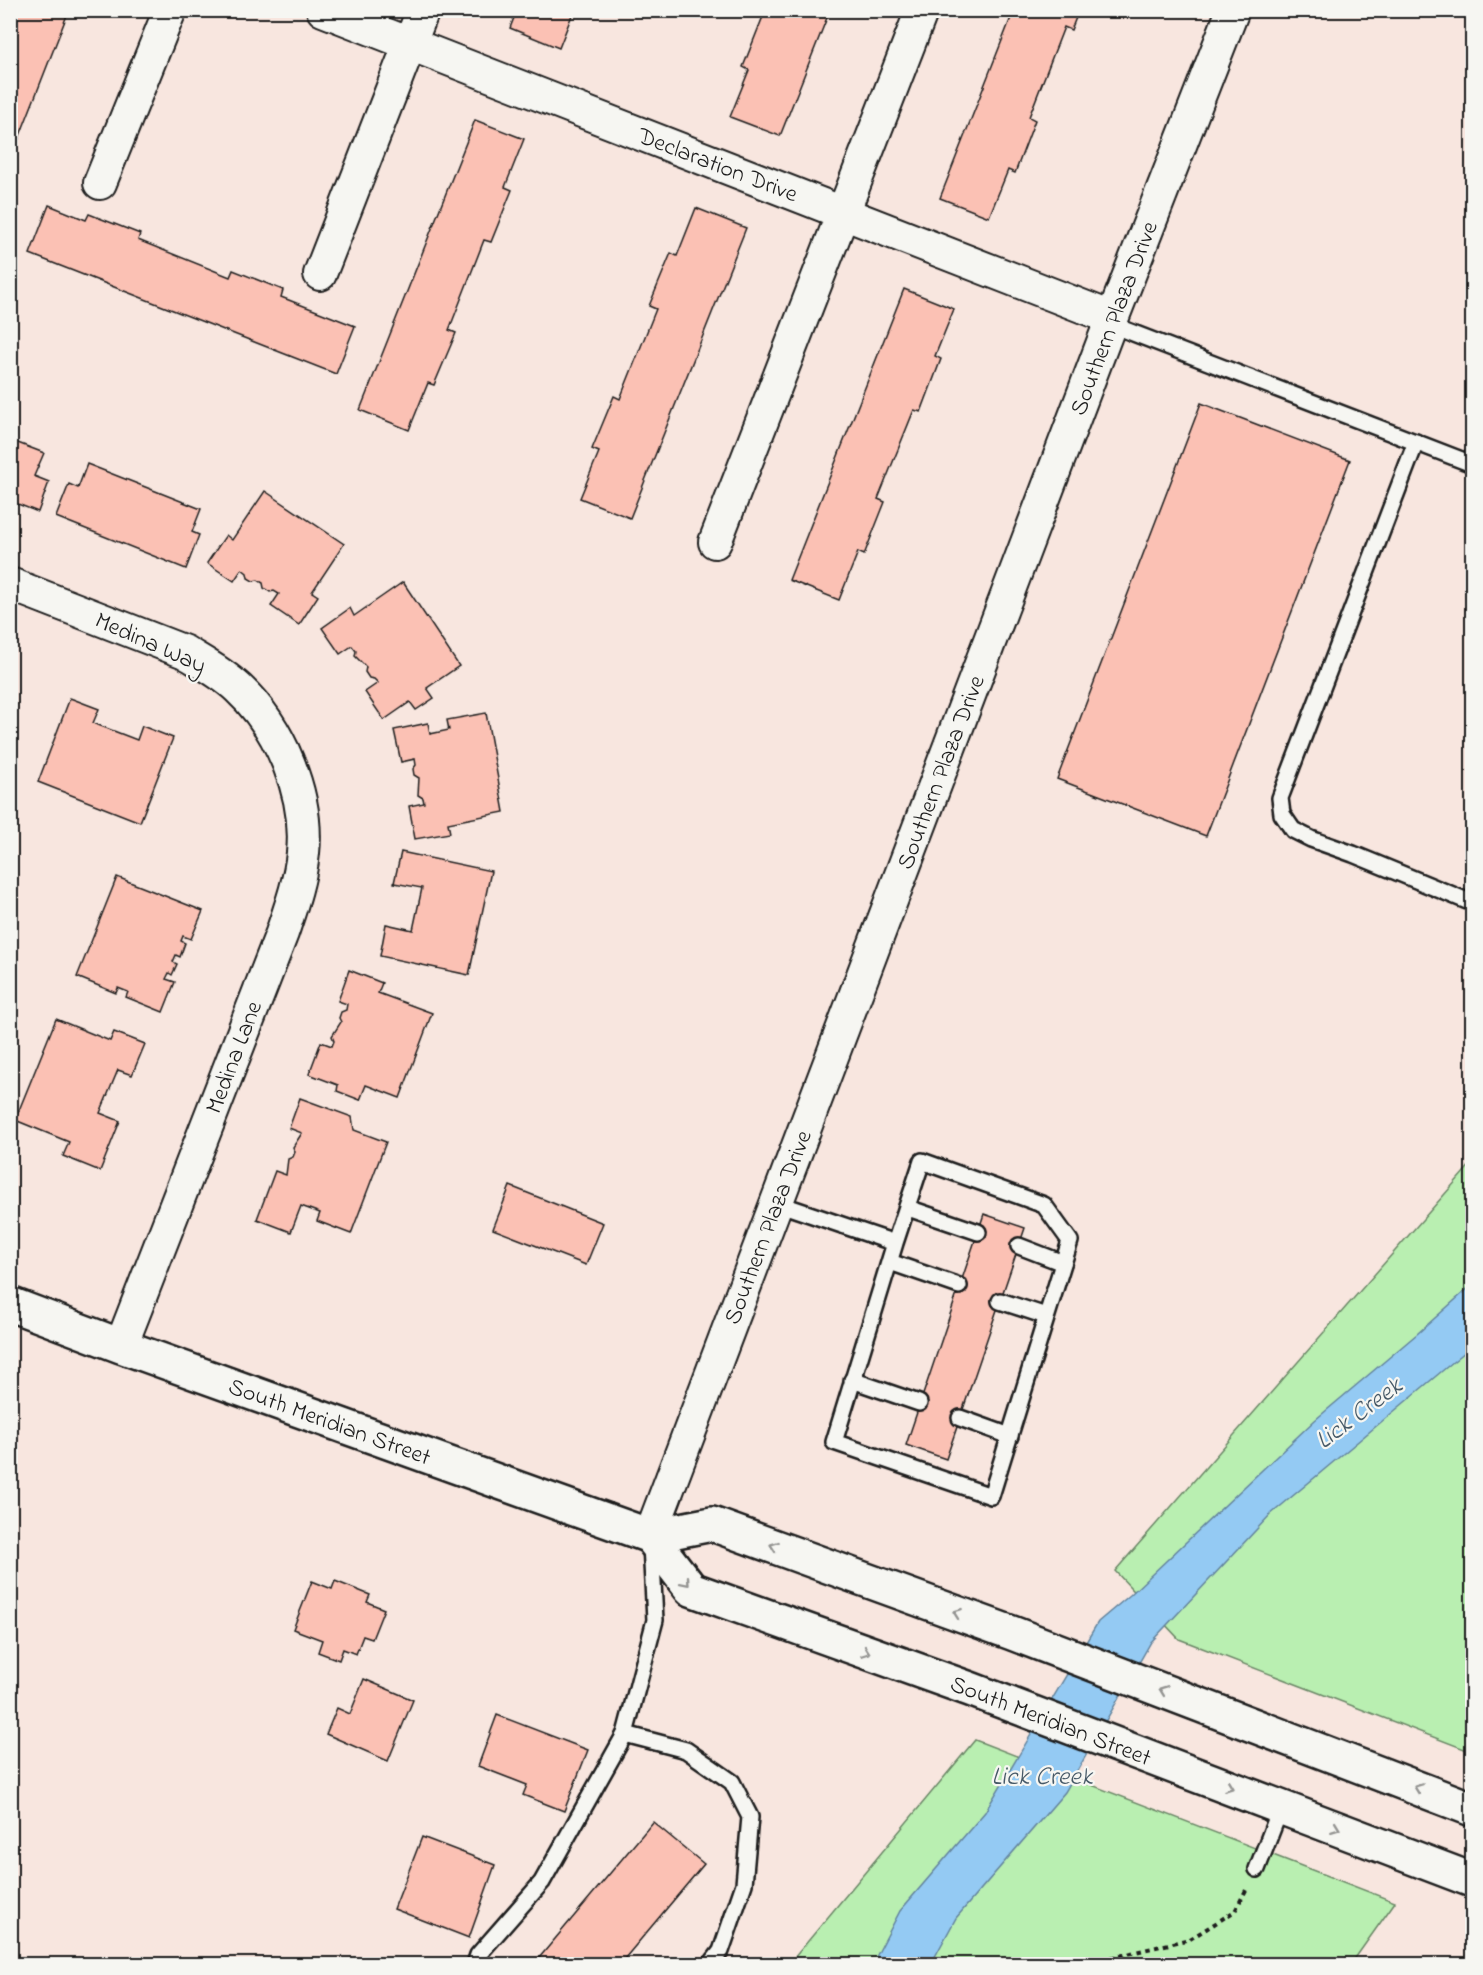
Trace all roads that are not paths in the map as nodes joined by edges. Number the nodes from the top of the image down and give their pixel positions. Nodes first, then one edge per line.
1 (170, 10) edge
2 (323, 10) edge
3 (423, 10) edge
4 (922, 10) edge
5 (1233, 10) edge
6 (410, 44) junction
7 (100, 183) dead end
8 (844, 213) junction
9 (320, 274) dead end
10 (1111, 321) junction
11 (1416, 442) junction
12 (1473, 464) edge
13 (715, 542) dead end
14 (10, 584) edge
15 (288, 762) joint
16 (1473, 903) edge
17 (777, 1203) junction
18 (908, 1208) junction
19 (978, 1232) dead end
20 (895, 1243) junction
21 (1019, 1246) dead end
22 (890, 1262) junction
23 (1063, 1263) junction
24 (959, 1286) dead end
25 (1000, 1301) dead end
26 (10, 1304) edge
27 (1046, 1316) junction
28 (121, 1346) junction
29 (852, 1380) junction
30 (920, 1403) dead end
31 (960, 1418) dead end
32 (1010, 1436) junction
33 (650, 1536) junction
34 (625, 1734) junction
35 (1281, 1807) junction
36 (1473, 1809) edge
37 (1257, 1869) road end
38 (1473, 1880) edge
39 (475, 1965) edge
40 (711, 1965) edge

1 - 7 street
2 - 6 street, Declaration Drive
3 - 6 street
4 - 8 street
5 - 10 street, Southern Plaza Drive
6 - 8 street, Declaration Drive
6 - 9 street
8 - 10 street, Declaration Drive
8 - 13 street
10 - 11 lane
10 - 17 street, Southern Plaza Drive
11 - 12 lane
11 - 16 lane
14 - 15 street, Medina Way
15 - 28 street, Medina Lane
17 - 20 lane
17 - 33 street, Southern Plaza Drive
18 - 19 lane
18 - 20 lane
18 - 23 lane
20 - 22 lane
21 - 23 lane
22 - 24 lane
22 - 29 lane
23 - 27 lane
25 - 27 lane
26 - 28 main road, South Meridian Street
27 - 32 lane
28 - 33 main road, South Meridian Street
29 - 30 lane
29 - 32 lane
31 - 32 lane
33 - 34 lane
33 -> 35 main road, South Meridian Street
36 -> 33 main road
34 - 39 lane
34 - 40 lane
35 - 37 lane
35 -> 38 main road, South Meridian Street

